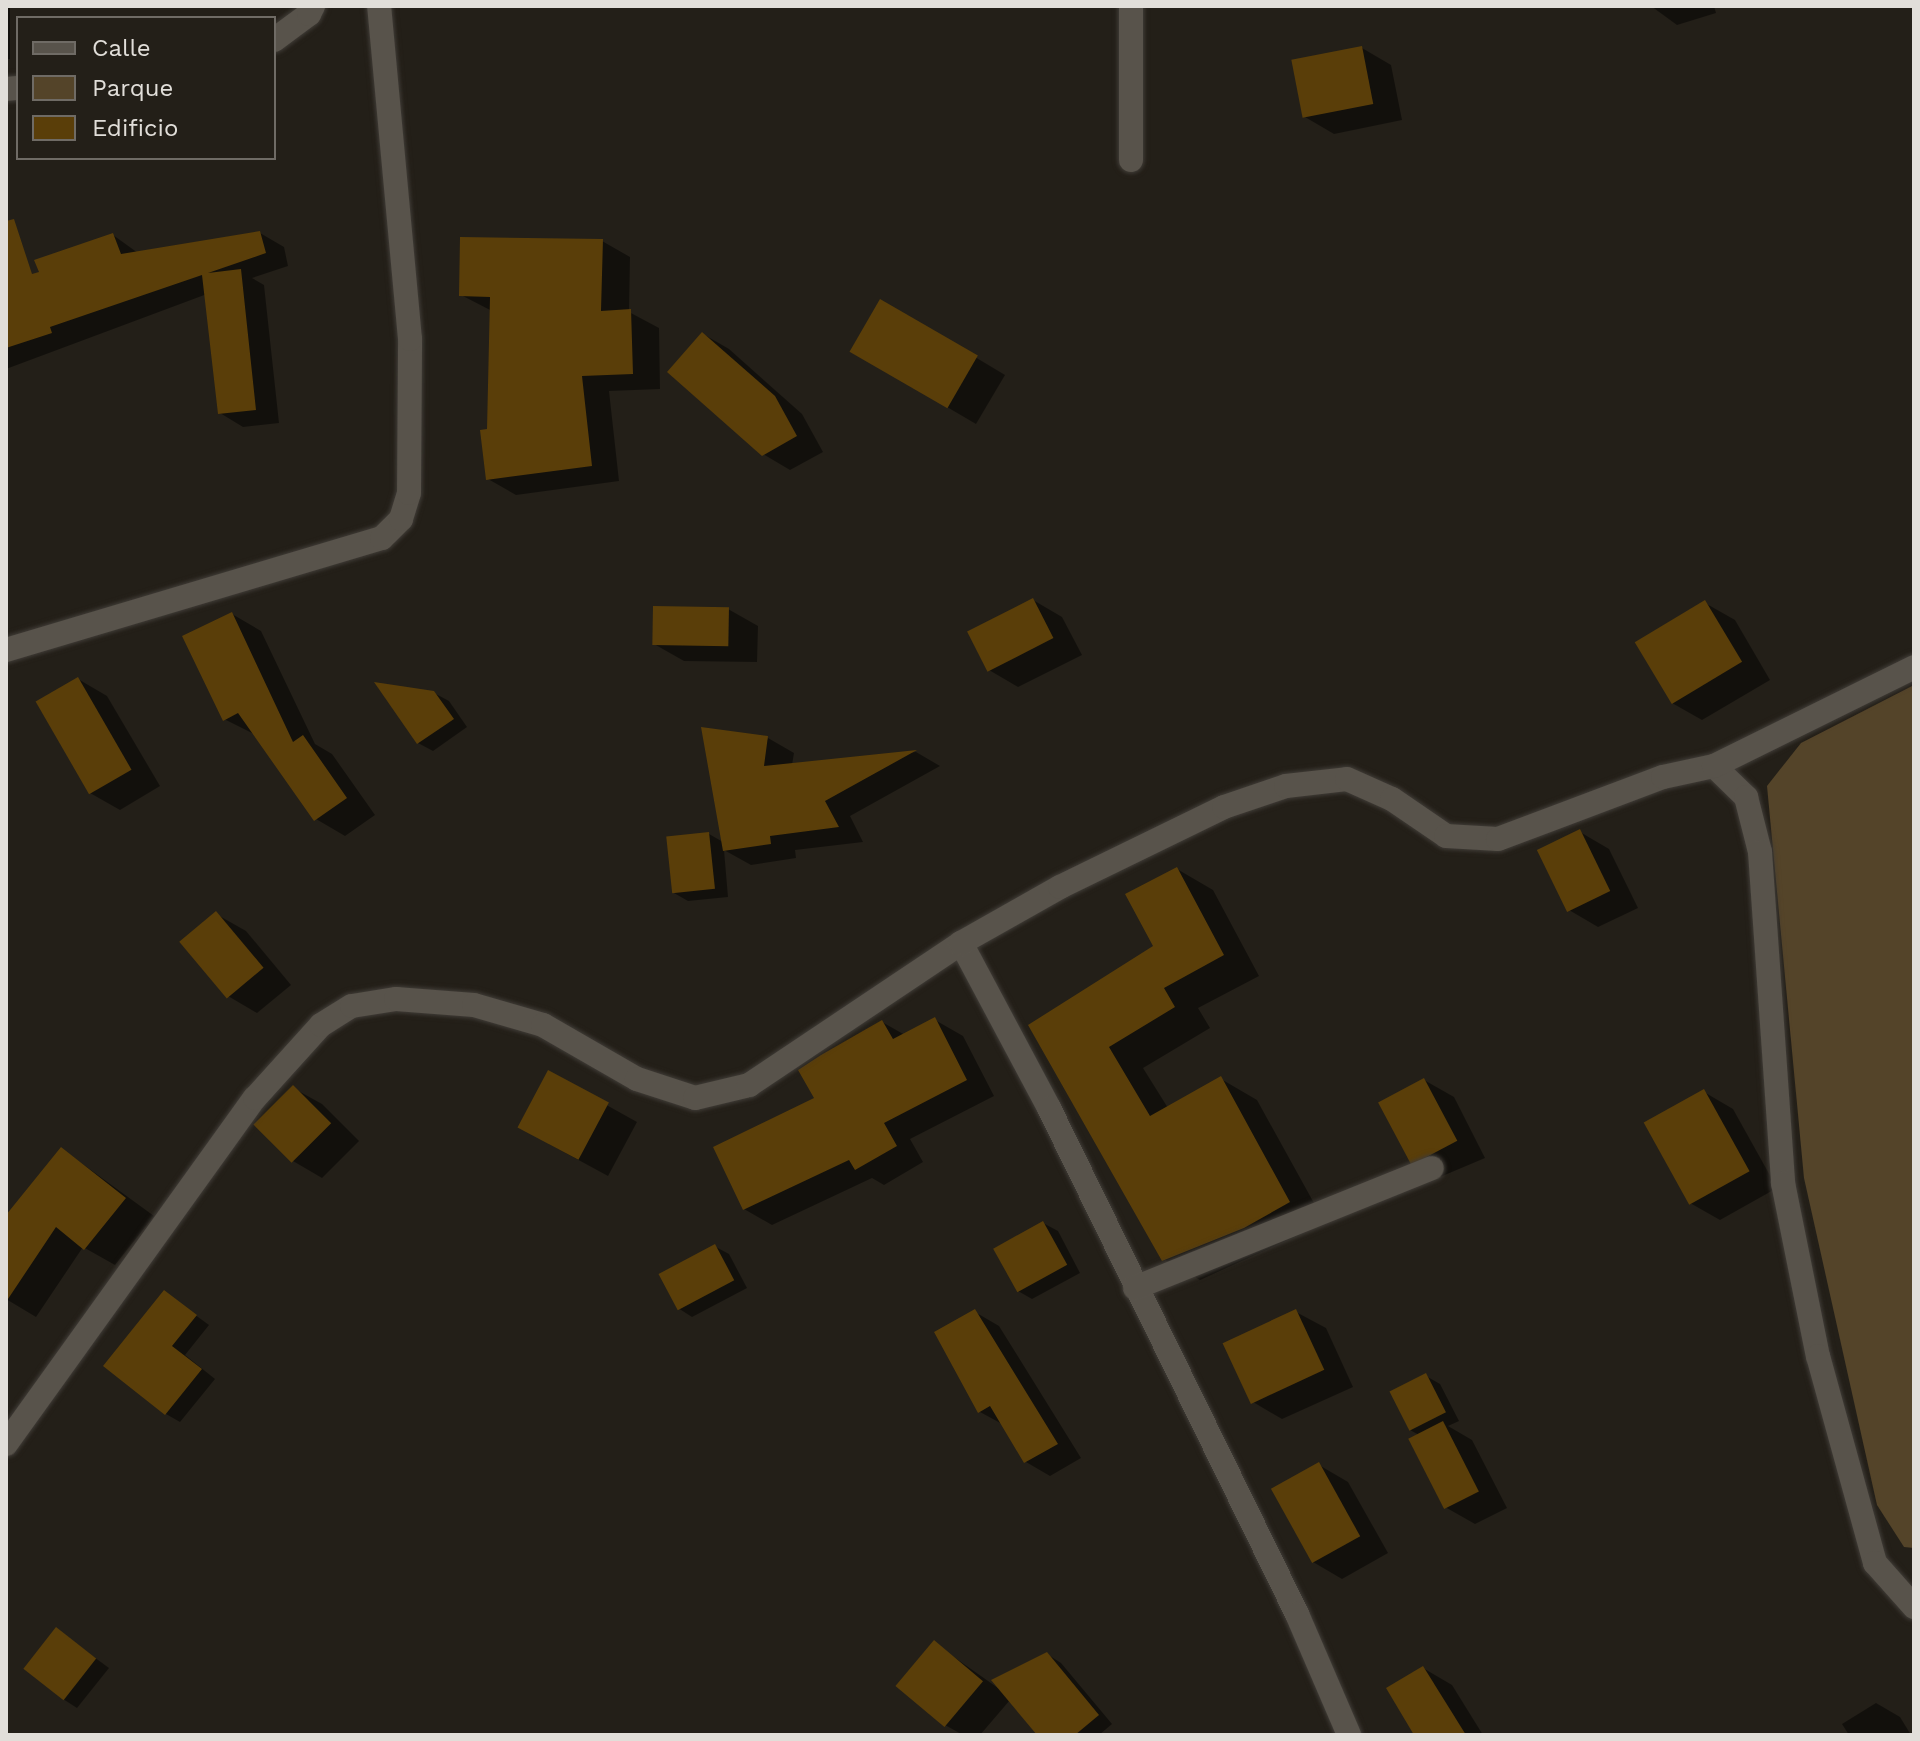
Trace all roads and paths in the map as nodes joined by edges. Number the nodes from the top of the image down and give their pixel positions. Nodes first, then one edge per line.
1 (313, 6) edge
2 (379, 6) edge
3 (1131, 6) edge
4 (276, 39) edge
5 (1131, 160) dead end
6 (6, 650) edge
7 (1914, 667) edge
8 (1714, 766) junction
9 (961, 943) junction
10 (1432, 1168) dead end
11 (1135, 1288) junction
12 (6, 1444) edge
13 (1914, 1607) edge
14 (1349, 1735) edge

1 - 4 street
2 - 6 street
3 - 5 street
7 - 8 street
8 - 9 street
8 - 13 street
9 - 11 street
9 - 12 street
10 - 11 street
11 - 14 street

